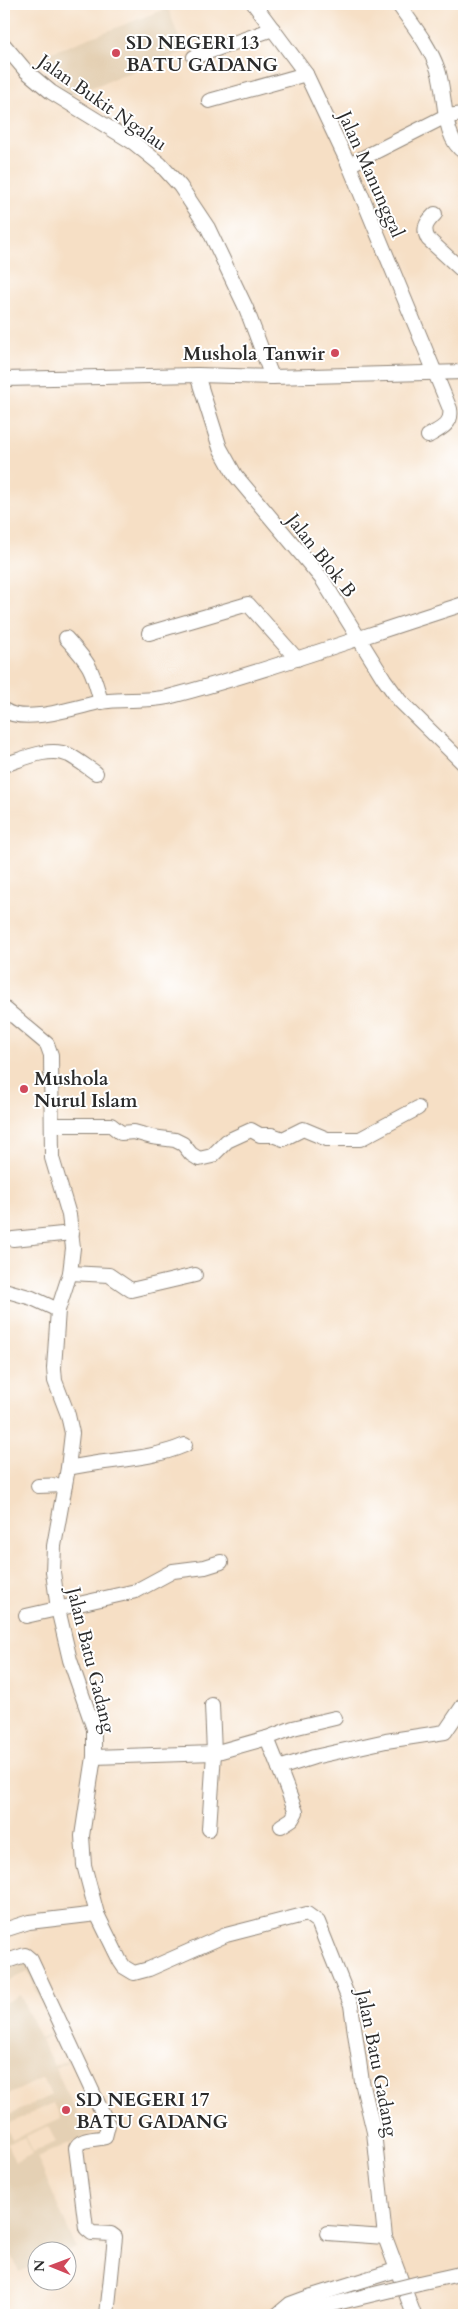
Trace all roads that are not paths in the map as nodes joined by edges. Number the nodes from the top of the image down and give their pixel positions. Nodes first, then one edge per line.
1 (398, 4) edge
2 (257, 5) edge
3 (273, 29) junction
4 (4, 45) edge
5 (194, 57) dead end
6 (306, 74) junction
7 (209, 102) dead end
8 (464, 114) edge
9 (446, 116) junction
10 (464, 152) edge
11 (349, 165) junction
12 (435, 214) dead end
13 (464, 272) edge
14 (433, 371) junction
15 (464, 372) edge
16 (197, 375) junction
17 (272, 377) junction
18 (4, 379) edge
19 (428, 436) dead end
20 (464, 604) edge
21 (149, 633) dead end
22 (358, 637) junction
23 (66, 638) dead end
24 (297, 659) junction
25 (101, 702) junction
26 (4, 710) edge
27 (464, 764) edge
28 (4, 765) edge
29 (96, 773) dead end
30 (4, 1008) edge
31 (418, 1108) dead end
32 (52, 1125) junction
33 (72, 1233) junction
34 (13, 1239) dead end
35 (70, 1273) junction
36 (195, 1275) dead end
37 (4, 1290) edge
38 (58, 1310) junction
39 (185, 1444) dead end
40 (68, 1468) junction
41 (65, 1485) junction
42 (38, 1486) dead end
43 (221, 1562) dead end
44 (58, 1609) junction
45 (26, 1616) dead end
46 (464, 1704) edge
47 (212, 1705) dead end
48 (335, 1718) dead end
49 (267, 1738) junction
50 (214, 1753) junction
51 (94, 1757) junction
52 (279, 1768) junction
53 (281, 1826) dead end
54 (208, 1829) dead end
55 (97, 1914) junction
56 (4, 1930) edge
57 (4, 1962) edge
58 (327, 2233) dead end
59 (385, 2237) junction
60 (396, 2270) junction
61 (464, 2273) edge
62 (107, 2315) edge
63 (277, 2315) edge
64 (287, 2315) edge
65 (414, 2315) edge

1 - 9 street
2 - 3 street, Jalan Manunggal
3 - 5 street
3 - 6 street, Jalan Manunggal
4 - 17 street, Jalan Bukit Ngalau
6 - 7 street
6 - 11 street, Jalan Manunggal
8 - 9 street
9 - 10 street
9 - 11 street
11 - 14 street, Jalan Manunggal
12 - 13 street
14 - 15 street
14 - 17 street
14 - 19 street, Jalan Manunggal
16 - 17 street
16 - 18 street
16 - 22 street, Jalan Blok B
20 - 22 street
21 - 24 street
22 - 24 street
22 - 27 street, Jalan Blok B
23 - 25 street
24 - 25 street
25 - 26 street
28 - 29 street
30 - 32 street, Jalan Batu Gadang
31 - 32 street
32 - 33 street, Jalan Batu Gadang
33 - 34 street
33 - 35 street, Jalan Batu Gadang
35 - 36 street
35 - 38 street, Jalan Batu Gadang
37 - 38 street
38 - 40 street, Jalan Batu Gadang
39 - 40 street
40 - 41 street, Jalan Batu Gadang
41 - 42 street
41 - 44 street, Jalan Batu Gadang
43 - 44 street
44 - 45 street
44 - 51 street, Jalan Batu Gadang
46 - 52 street
47 - 50 street
48 - 49 street
49 - 50 street
49 - 52 street
50 - 51 street
50 - 54 street
51 - 55 street, Jalan Batu Gadang
52 - 53 street
55 - 56 street
55 - 59 street, Jalan Batu Gadang
57 - 62 street
58 - 59 street
59 - 60 street, Jalan Batu Gadang
60 - 63 street
60 - 65 street, Jalan Batu Gadang
61 - 64 street, bridge

